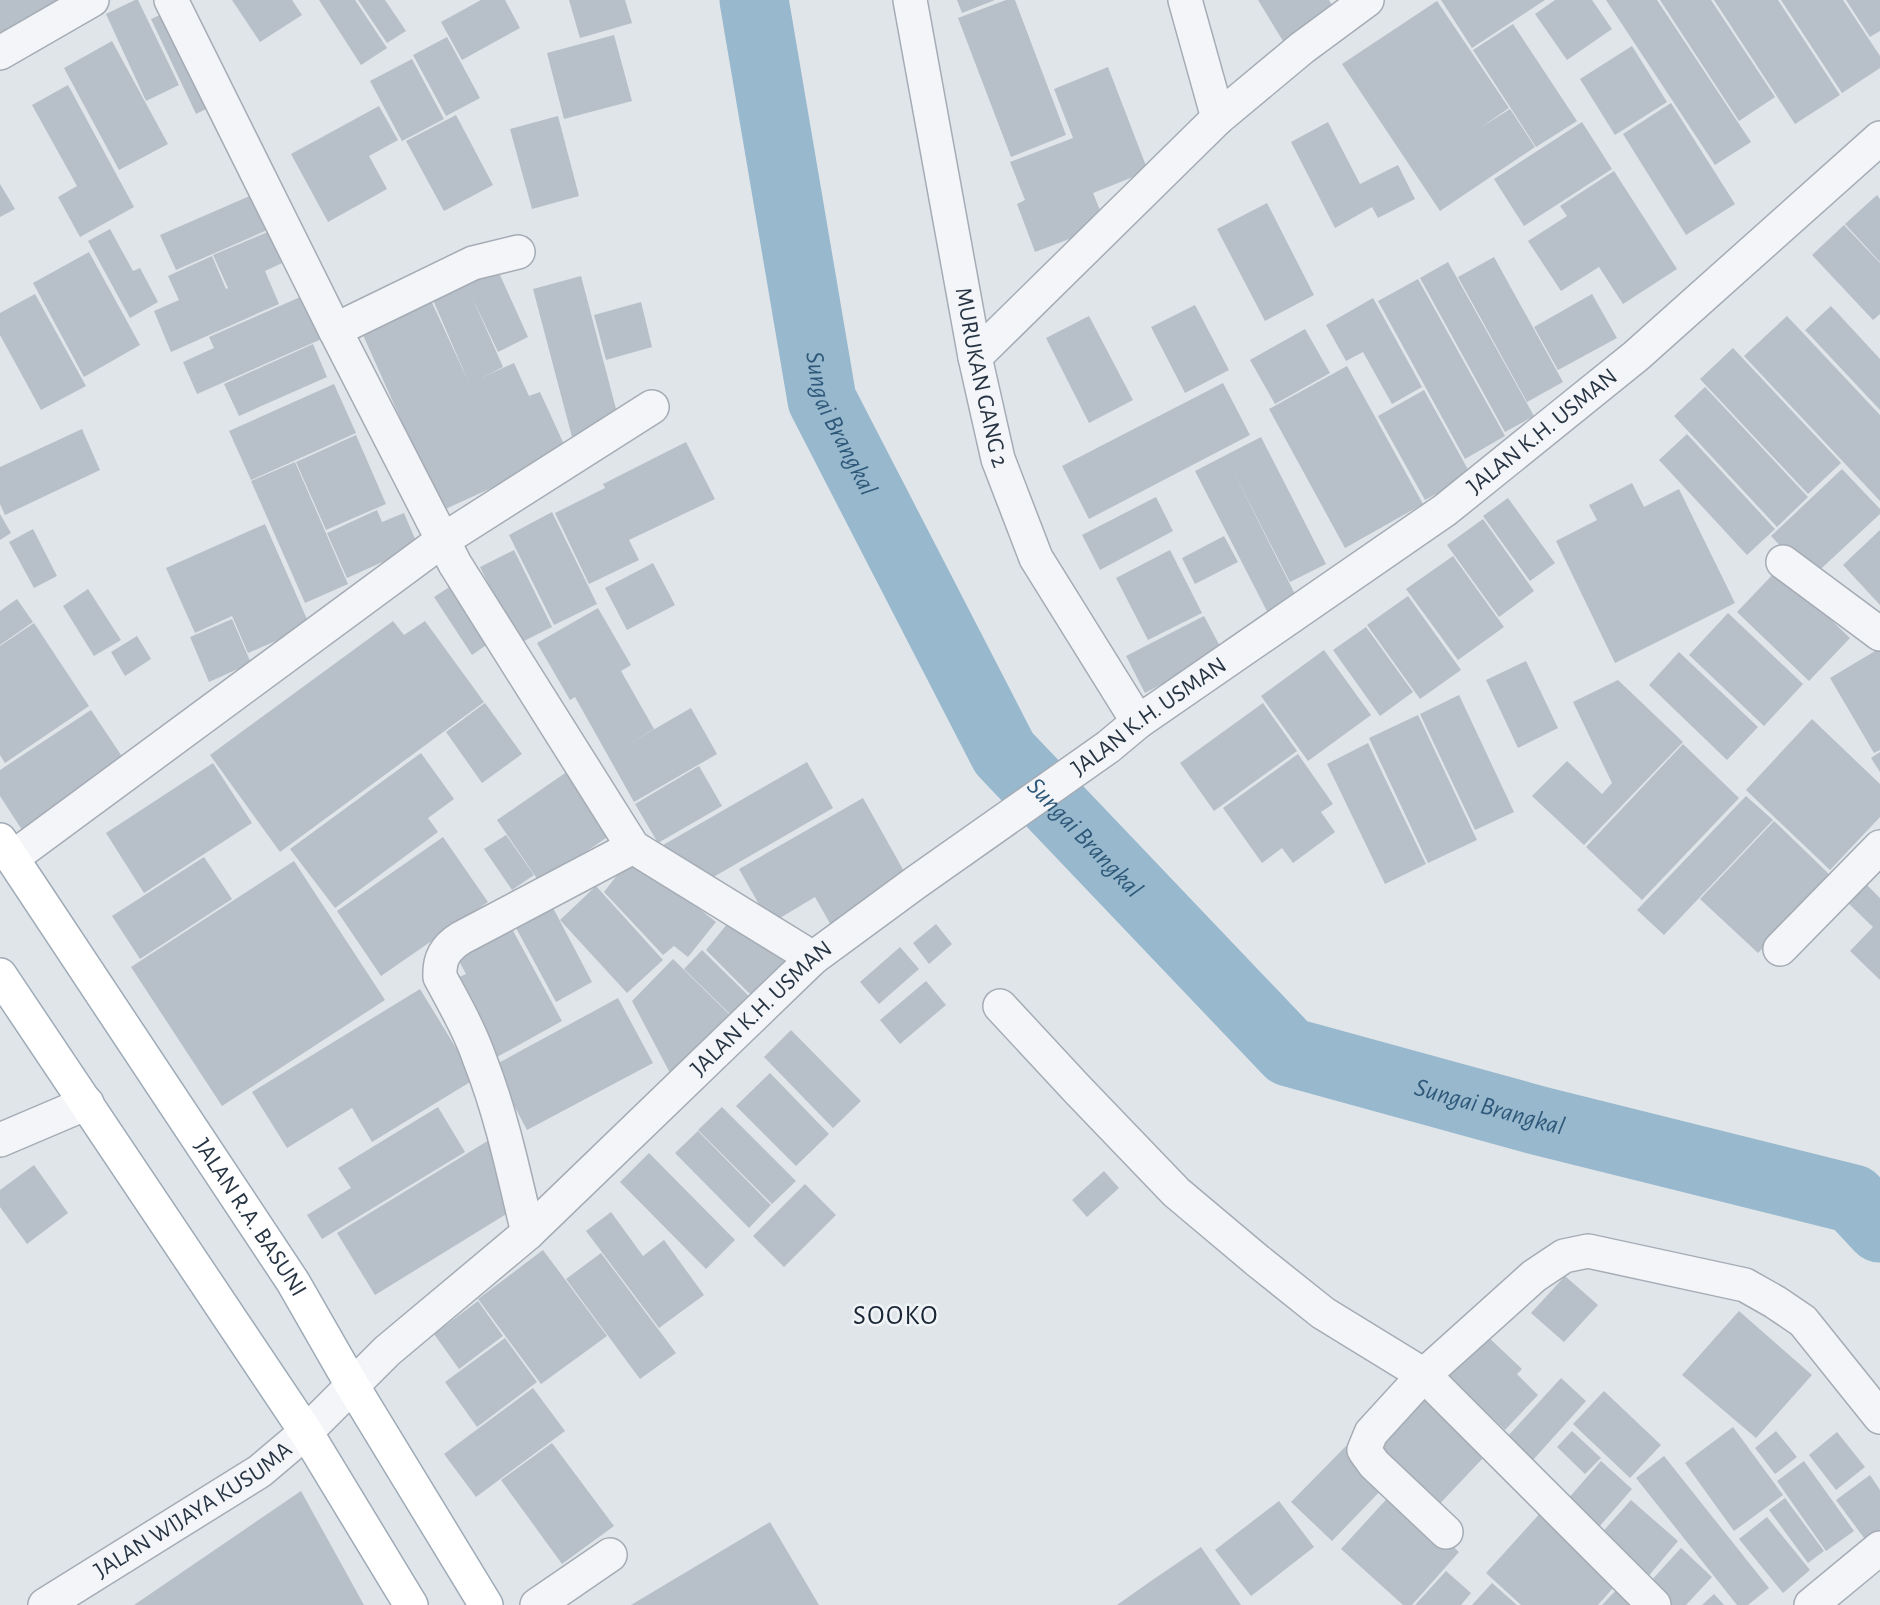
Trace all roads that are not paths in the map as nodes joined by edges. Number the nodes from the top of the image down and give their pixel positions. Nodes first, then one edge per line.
1 (92, 0) edge
2 (171, 0) edge
3 (910, 0) edge
4 (1185, 0) edge
5 (1367, 0) edge
6 (0, 53) edge
7 (1218, 118) junction
8 (1880, 138) edge
9 (518, 252) dead end
10 (335, 330) junction
11 (975, 357) junction
12 (652, 406) dead end
13 (443, 540) junction
14 (1783, 562) dead end
15 (1880, 634) edge
16 (1138, 722) junction
17 (633, 847) junction
18 (1880, 847) edge
19 (6, 849) edge
20 (1780, 949) dead end
21 (813, 958) junction
22 (0, 975) edge
23 (1000, 1006) dead end
24 (87, 1103) junction
25 (0, 1140) edge
26 (528, 1233) junction
27 (1424, 1375) junction
28 (352, 1385) junction
29 (1880, 1416) edge
30 (306, 1432) junction
31 (1446, 1532) dead end
32 (1880, 1548) edge
33 (610, 1555) dead end
34 (45, 1605) edge
35 (411, 1605) edge
36 (486, 1605) edge
37 (537, 1605) edge
38 (1654, 1605) edge
39 (1811, 1605) edge

1 - 6 street
2 - 10 street
3 - 11 street, MURUKAN GANG 2
4 - 7 street
5 - 7 street
7 - 11 street
8 - 16 street, JALAN K.H. USMAN
9 - 10 street
10 - 13 street
11 - 16 street, MURUKAN GANG 2
12 - 13 street
13 - 17 street
13 - 19 street
14 - 15 street
16 - 21 street, JALAN K.H. USMAN
17 - 21 street
17 - 26 street
18 - 20 street
19 - 28 main road, JALAN R.A. BASUNI
21 - 26 street, JALAN K.H. USMAN
22 - 24 main road
23 - 27 street
24 - 25 street
24 - 30 main road
26 - 28 street, JALAN K.H. USMAN
27 - 29 street
27 - 31 street
27 - 38 street
28 - 30 street, JALAN WIJAYA KUSUMA
28 - 36 main road, JALAN R.A. BASUNI
30 - 34 street, JALAN WIJAYA KUSUMA
30 - 35 main road
32 - 39 street
33 - 37 street

